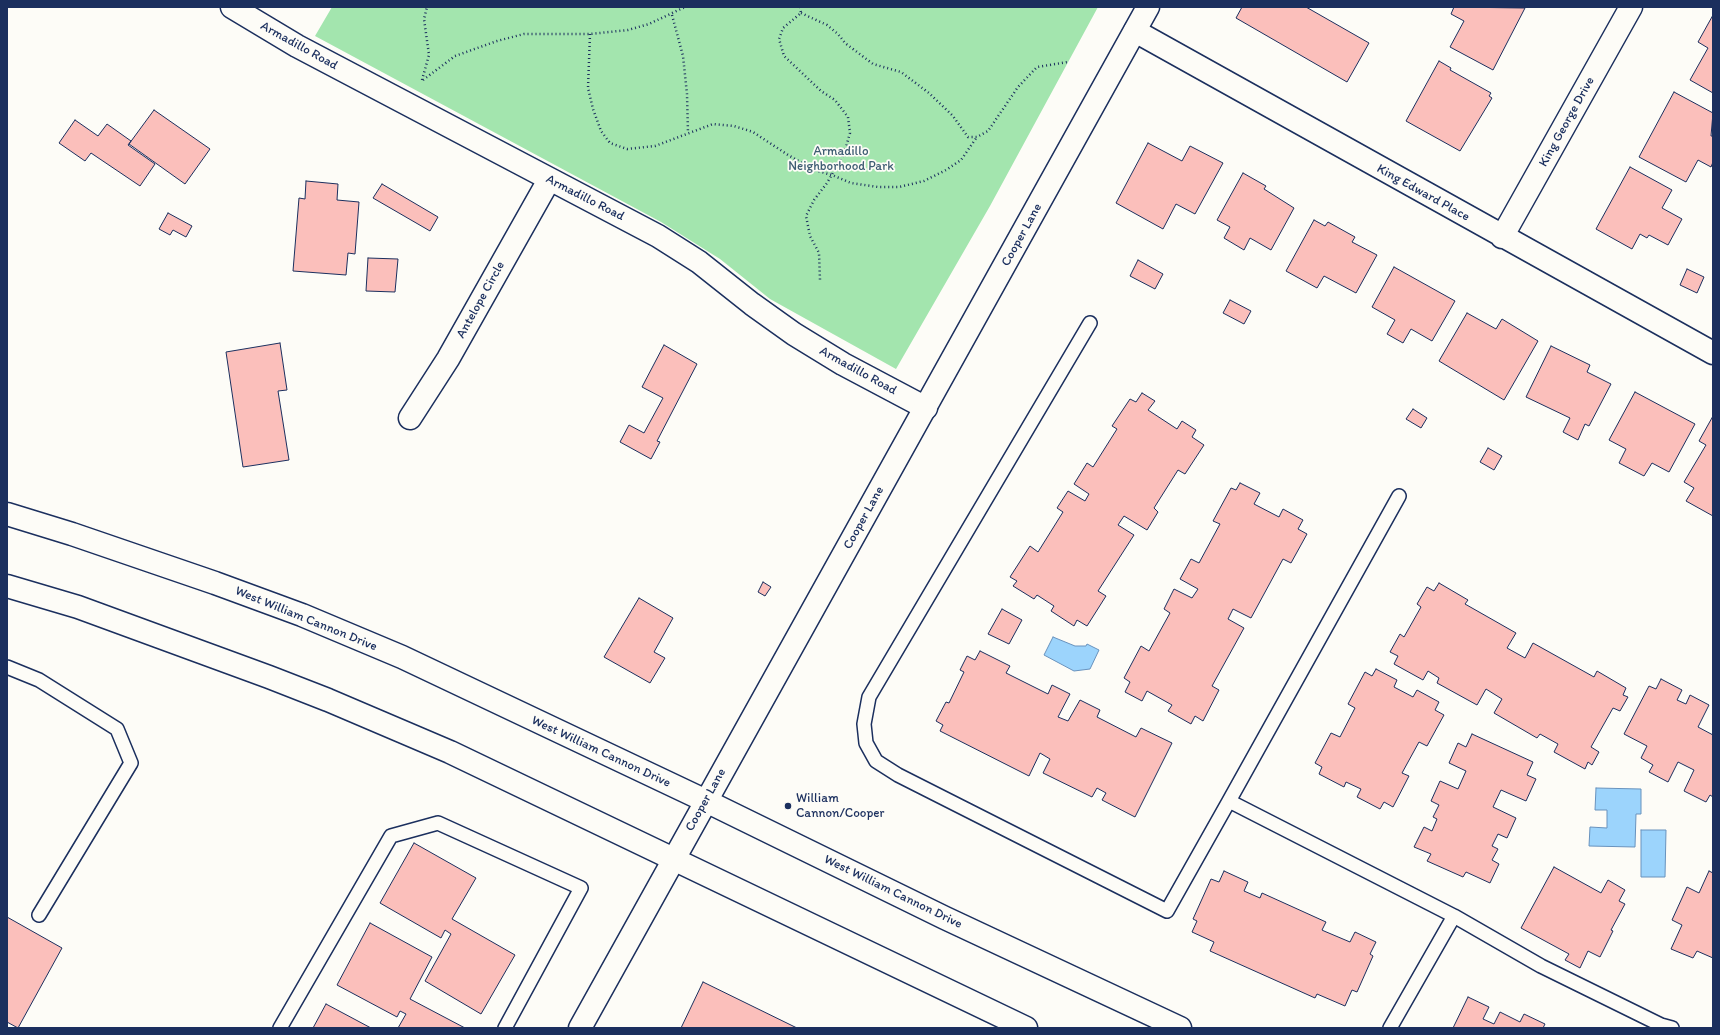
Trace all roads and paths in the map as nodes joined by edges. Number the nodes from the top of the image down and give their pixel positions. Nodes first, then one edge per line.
1 (232, 7) edge
2 (427, 7) edge
3 (685, 7) edge
4 (800, 7) edge
5 (1148, 7) edge
6 (1631, 7) edge
7 (801, 13) junction
8 (672, 15) junction
9 (1135, 31) junction
10 (590, 34) junction
11 (1068, 62) dead end
12 (422, 81) junction
13 (410, 106) junction
14 (688, 133) junction
15 (977, 137) junction
16 (832, 174) junction
17 (549, 180) junction
18 (1502, 237) junction
19 (820, 280) dead end
20 (1090, 323) dead end
21 (1713, 353) edge
22 (926, 408) junction
23 (410, 418) dead end
24 (1399, 496) dead end
25 (7, 514) edge
26 (7, 586) edge
27 (7, 668) edge
28 (706, 801) junction
29 (1229, 801) junction
30 (673, 858) junction
31 (39, 915) dead end
32 (1454, 916) junction
33 (280, 1028) edge
34 (505, 1028) edge
35 (580, 1028) edge
36 (1026, 1028) edge
37 (1180, 1028) edge
38 (1390, 1028) edge
39 (1672, 1028) edge

1 - 13 street, Armadillo Road
2 - 12 path
3 - 8 path
4 - 7 path
5 - 9 street, Cooper Lane
6 - 18 street, King George Drive
7 - 15 path
7 - 16 path
8 - 10 path
8 - 14 path
9 - 18 street, King Edward Place
9 - 22 street, Cooper Lane
10 - 12 path
10 - 14 path
11 - 15 path
12 - 13 path
13 - 17 street, Armadillo Road
14 - 16 path
15 - 16 path
16 - 19 path
17 - 22 street, Armadillo Road
17 - 23 street, Antelope Circle
18 - 21 street, King Edward Place
20 - 29 lane
22 - 28 street, Cooper Lane
24 - 29 lane
25 - 28 street, West William Cannon Drive
26 - 30 street
27 - 31 lane
28 - 30 street, Cooper Lane
28 - 37 street, West William Cannon Drive
29 - 32 lane
30 - 35 street, Cooper Lane
30 - 36 street
32 - 38 lane
32 - 39 lane
33 - 34 lane

